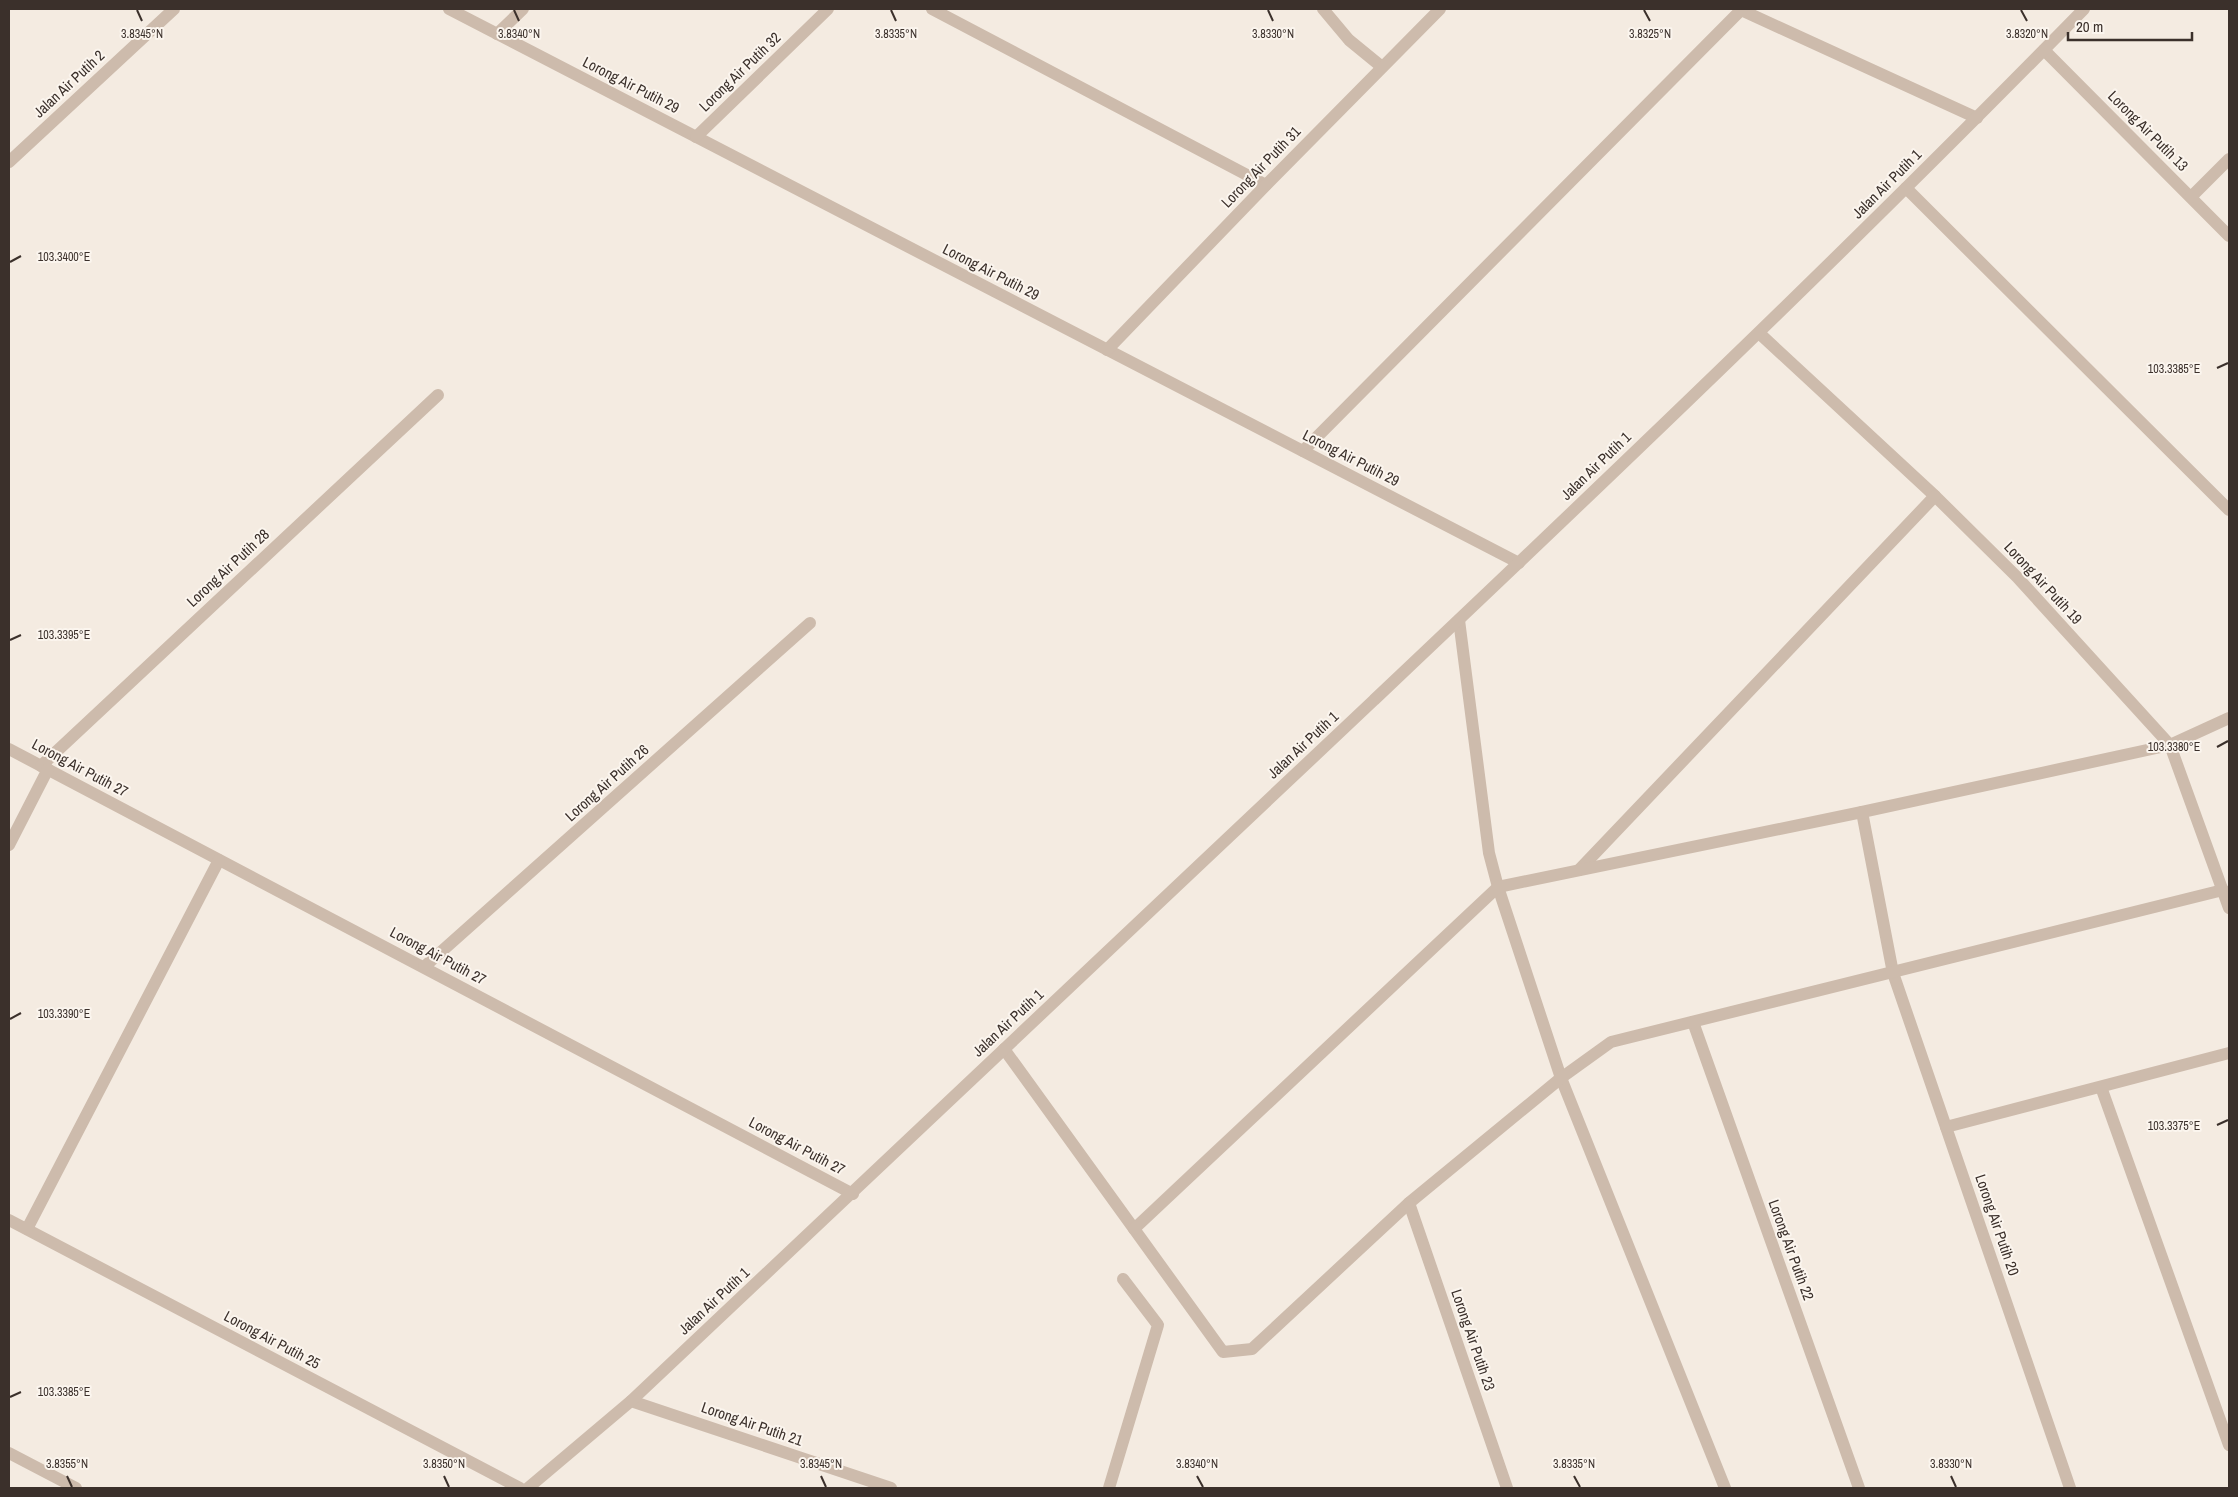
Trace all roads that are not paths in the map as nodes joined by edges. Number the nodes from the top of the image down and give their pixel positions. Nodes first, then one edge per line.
1 (174, 9) edge
2 (448, 9) edge
3 (523, 9) edge
4 (828, 9) edge
5 (932, 9) edge
6 (1323, 9) edge
7 (1440, 9) edge
8 (1740, 9) edge
9 (2084, 9) edge
10 (498, 34) junction
11 (2044, 50) junction
12 (1382, 67) junction
13 (1977, 118) junction
14 (696, 137) junction
15 (2229, 159) edge
16 (9, 162) edge
17 (1266, 185) junction
18 (1906, 188) junction
19 (2191, 197) junction
20 (2229, 236) edge
21 (1759, 333) junction
22 (1107, 350) junction
23 (438, 395) dead end
24 (1303, 451) junction
25 (1935, 496) junction
26 (2229, 510) edge
27 (1519, 563) junction
28 (1459, 620) junction
29 (810, 623) dead end
30 (2229, 718) edge
31 (2170, 745) junction
32 (9, 749) edge
33 (45, 768) junction
34 (1862, 812) junction
35 (9, 845) edge
36 (219, 860) junction
37 (1579, 870) junction
38 (1498, 887) junction
39 (2223, 890) junction
40 (2229, 908) edge
41 (424, 967) junction
42 (1893, 973) junction
43 (1693, 1022) junction
44 (1004, 1049) junction
45 (2229, 1053) edge
46 (1561, 1078) junction
47 (2101, 1087) junction
48 (1946, 1127) junction
49 (853, 1194) junction
50 (1409, 1203) junction
51 (9, 1220) edge
52 (27, 1229) junction
53 (1134, 1229) junction
54 (1123, 1279) dead end
55 (631, 1401) junction
56 (2229, 1445) edge
57 (9, 1453) edge
58 (76, 1488) edge
59 (520, 1488) edge
60 (528, 1488) edge
61 (891, 1488) edge
62 (1109, 1488) edge
63 (1507, 1488) edge
64 (1725, 1488) edge
65 (1859, 1488) edge
66 (2070, 1488) edge

1 - 16 street, Jalan Air Putih 2
2 - 10 street, Lorong Air Putih 29
3 - 10 street
4 - 14 street, Lorong Air Putih 32
5 - 17 street
6 - 12 street
7 - 12 street, Lorong Air Putih 31
8 - 13 street
8 - 24 street
9 - 11 street, Jalan Air Putih 1
10 - 14 street, Lorong Air Putih 29
11 - 13 street, Jalan Air Putih 1
11 - 19 street, Lorong Air Putih 13
12 - 17 street, Lorong Air Putih 31
13 - 18 street, Jalan Air Putih 1
14 - 22 street, Lorong Air Putih 29
15 - 19 street
17 - 22 street, Lorong Air Putih 31
18 - 21 street, Jalan Air Putih 1
18 - 26 street
19 - 20 street, Lorong Air Putih 13
21 - 25 street, Lorong Air Putih 19
21 - 27 street, Jalan Air Putih 1
22 - 24 street, Lorong Air Putih 29
23 - 33 street, Lorong Air Putih 28
24 - 27 street, Lorong Air Putih 29
25 - 31 street, Lorong Air Putih 19
25 - 37 street
27 - 28 street, Jalan Air Putih 1
28 - 38 street
28 - 44 street, Jalan Air Putih 1
29 - 41 street, Lorong Air Putih 26
30 - 31 street
31 - 34 street
31 - 39 street, Lorong Air Putih 19
32 - 33 street, Lorong Air Putih 27
33 - 35 street, Lorong Air Putih 28
33 - 36 street, Lorong Air Putih 27
34 - 37 street
34 - 42 street, Lorong Air Putih 20
36 - 41 street, Lorong Air Putih 27
36 - 52 street
37 - 38 street
38 - 46 street
38 - 53 street
39 - 40 street, Lorong Air Putih 19
39 - 42 street
41 - 49 street, Lorong Air Putih 27
42 - 43 street
42 - 48 street, Lorong Air Putih 20
43 - 46 street
43 - 65 street, Lorong Air Putih 22
44 - 49 street, Jalan Air Putih 1
44 - 53 street
45 - 47 street
46 - 50 street
46 - 64 street
47 - 48 street
47 - 56 street
48 - 66 street, Lorong Air Putih 20
49 - 55 street, Jalan Air Putih 1
50 - 53 street
50 - 63 street, Lorong Air Putih 23
51 - 52 street, Lorong Air Putih 25
52 - 59 street, Lorong Air Putih 25
54 - 62 street
55 - 60 street, Jalan Air Putih 1
55 - 61 street, Lorong Air Putih 21
57 - 58 street

